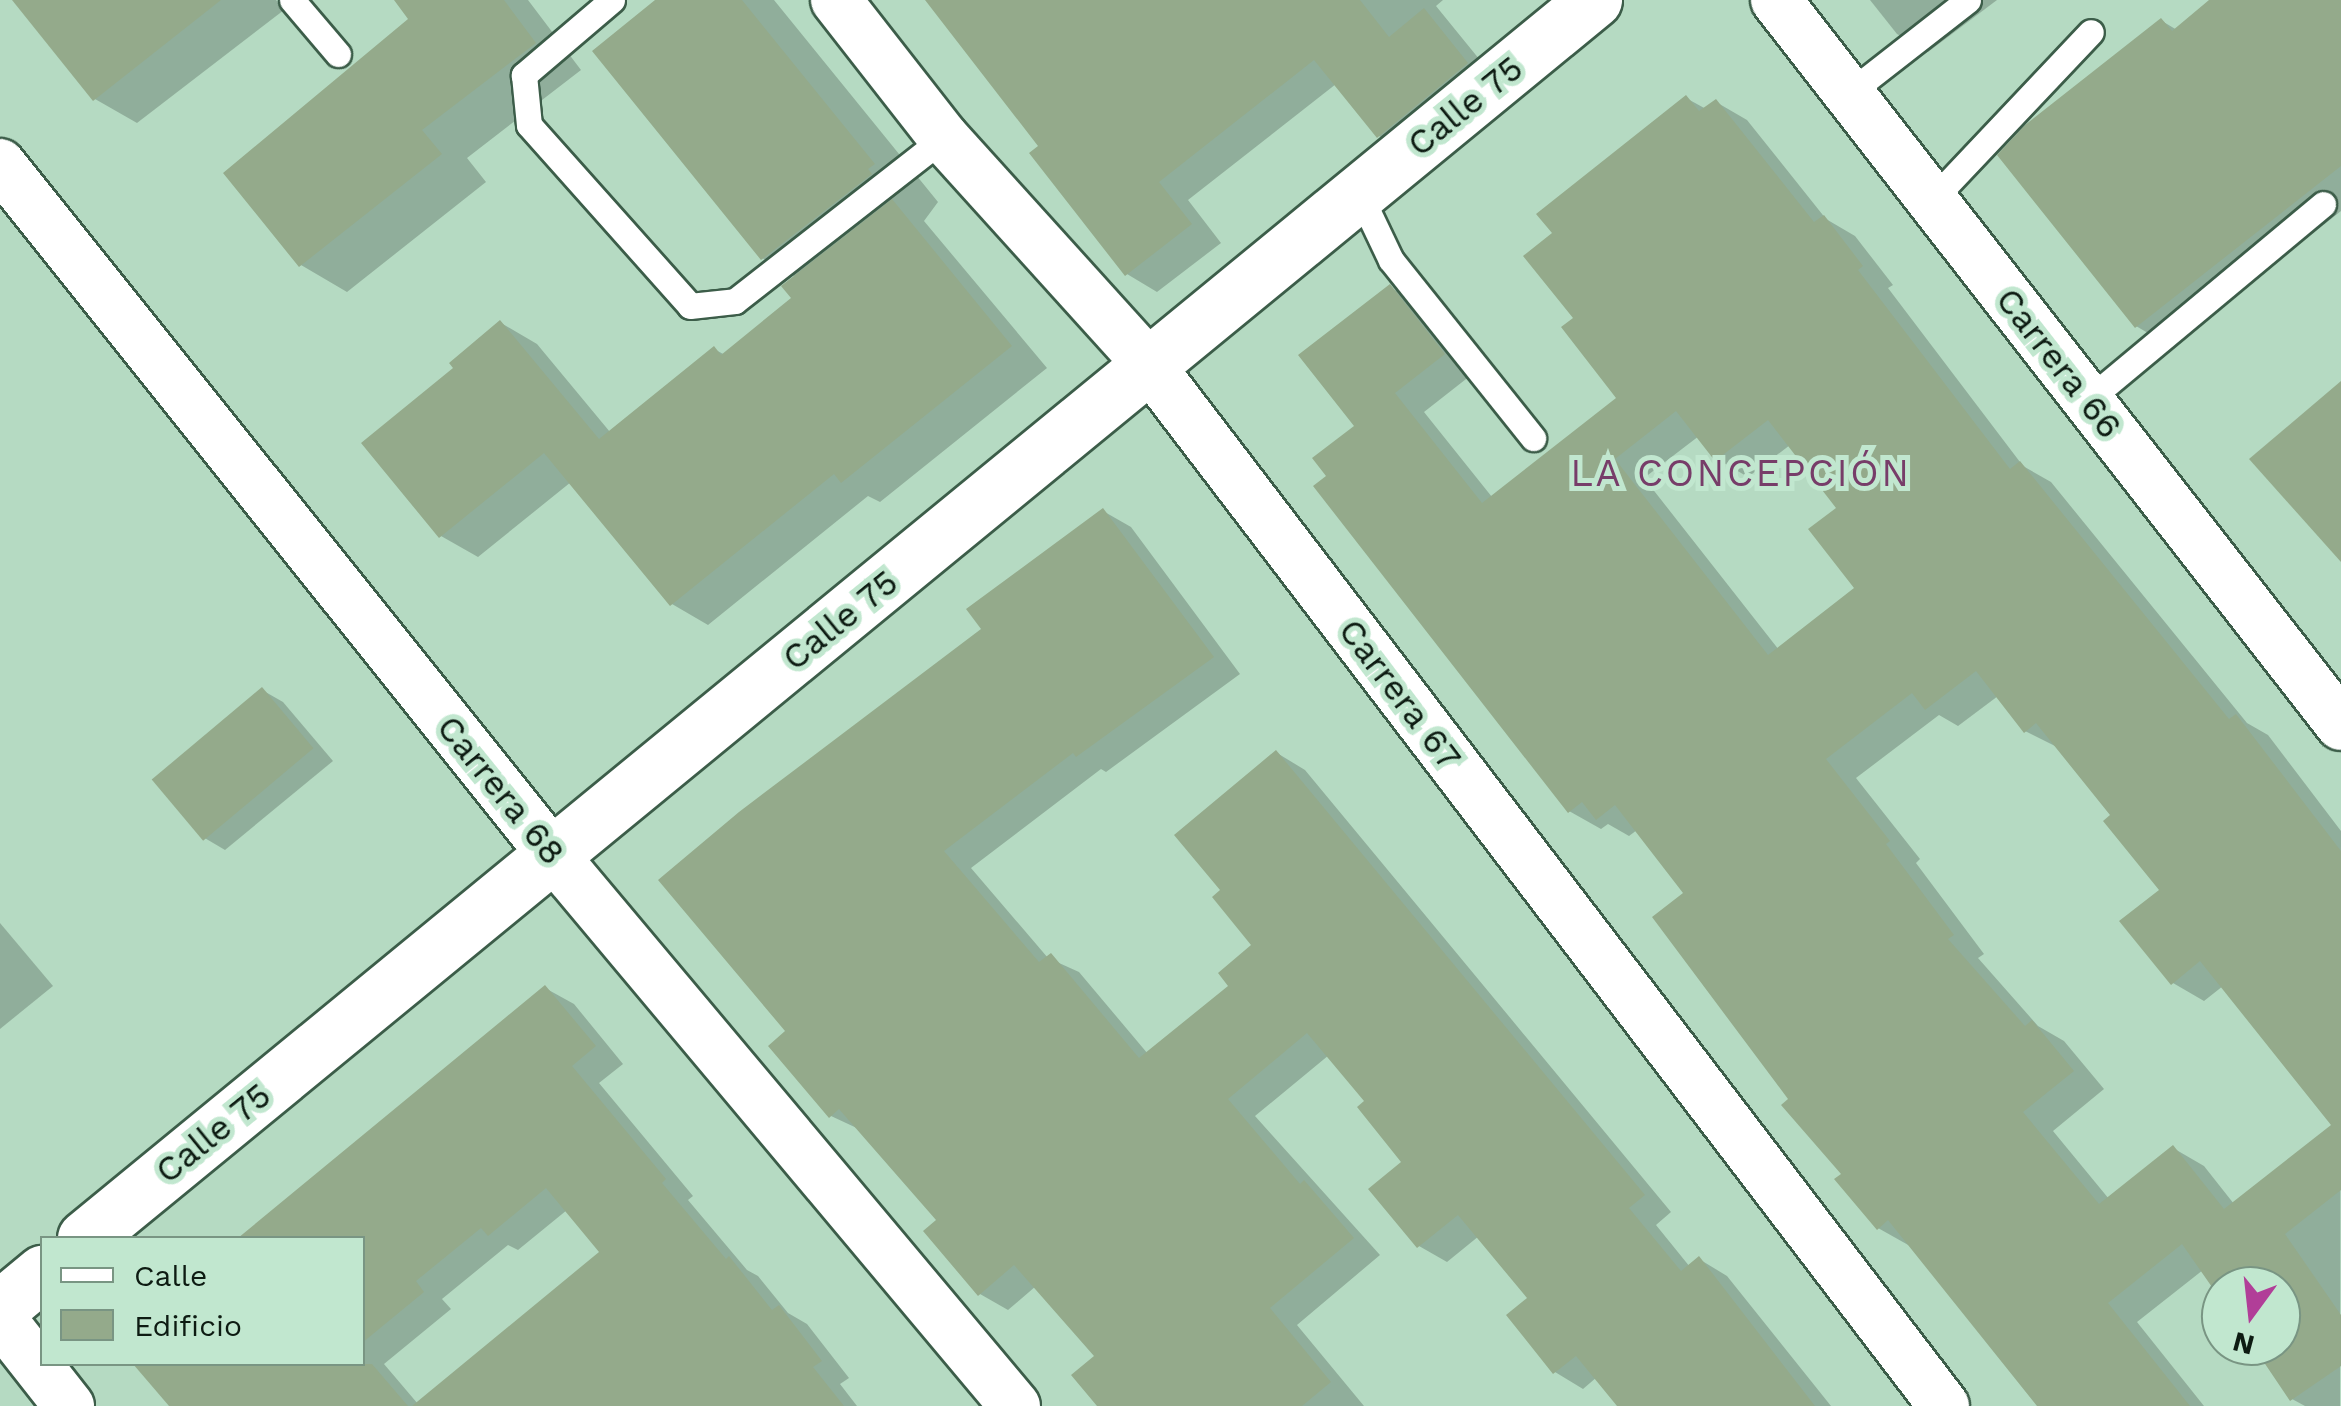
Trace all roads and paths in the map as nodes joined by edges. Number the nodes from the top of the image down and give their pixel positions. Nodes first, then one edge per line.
1 (292, 0) edge
2 (612, 0) edge
3 (836, 0) edge
4 (1594, 0) edge
5 (1776, 0) edge
6 (1968, 0) edge
7 (2090, 32) dead end
8 (338, 54) dead end
9 (1849, 93) junction
10 (944, 138) junction
11 (0, 164) edge
12 (1359, 193) junction
13 (1932, 200) junction
14 (2323, 204) dead end
15 (1149, 365) junction
16 (2088, 400) junction
17 (1533, 438) dead end
18 (2341, 726) edge
19 (553, 855) junction
20 (86, 1236) edge
21 (40, 1275) edge
22 (0, 1308) edge
23 (0, 1318) edge
24 (69, 1406) edge
25 (1015, 1406) edge
26 (1944, 1406) edge

1 - 8 lane
2 - 10 lane
3 - 10 street, Carrera 67
4 - 12 street, Calle 75
5 - 9 street, Carrera 66
6 - 9 lane
7 - 13 lane
9 - 13 street, Carrera 66
10 - 15 street, Carrera 67
11 - 19 street, Carrera 68
12 - 15 street, Calle 75
12 - 17 lane
13 - 16 street, Carrera 66
14 - 16 lane
15 - 19 street, Calle 75
15 - 26 street, Carrera 67
16 - 18 street, Carrera 66
19 - 20 street, Calle 75
19 - 25 street, Carrera 68
21 - 22 street
23 - 24 street

